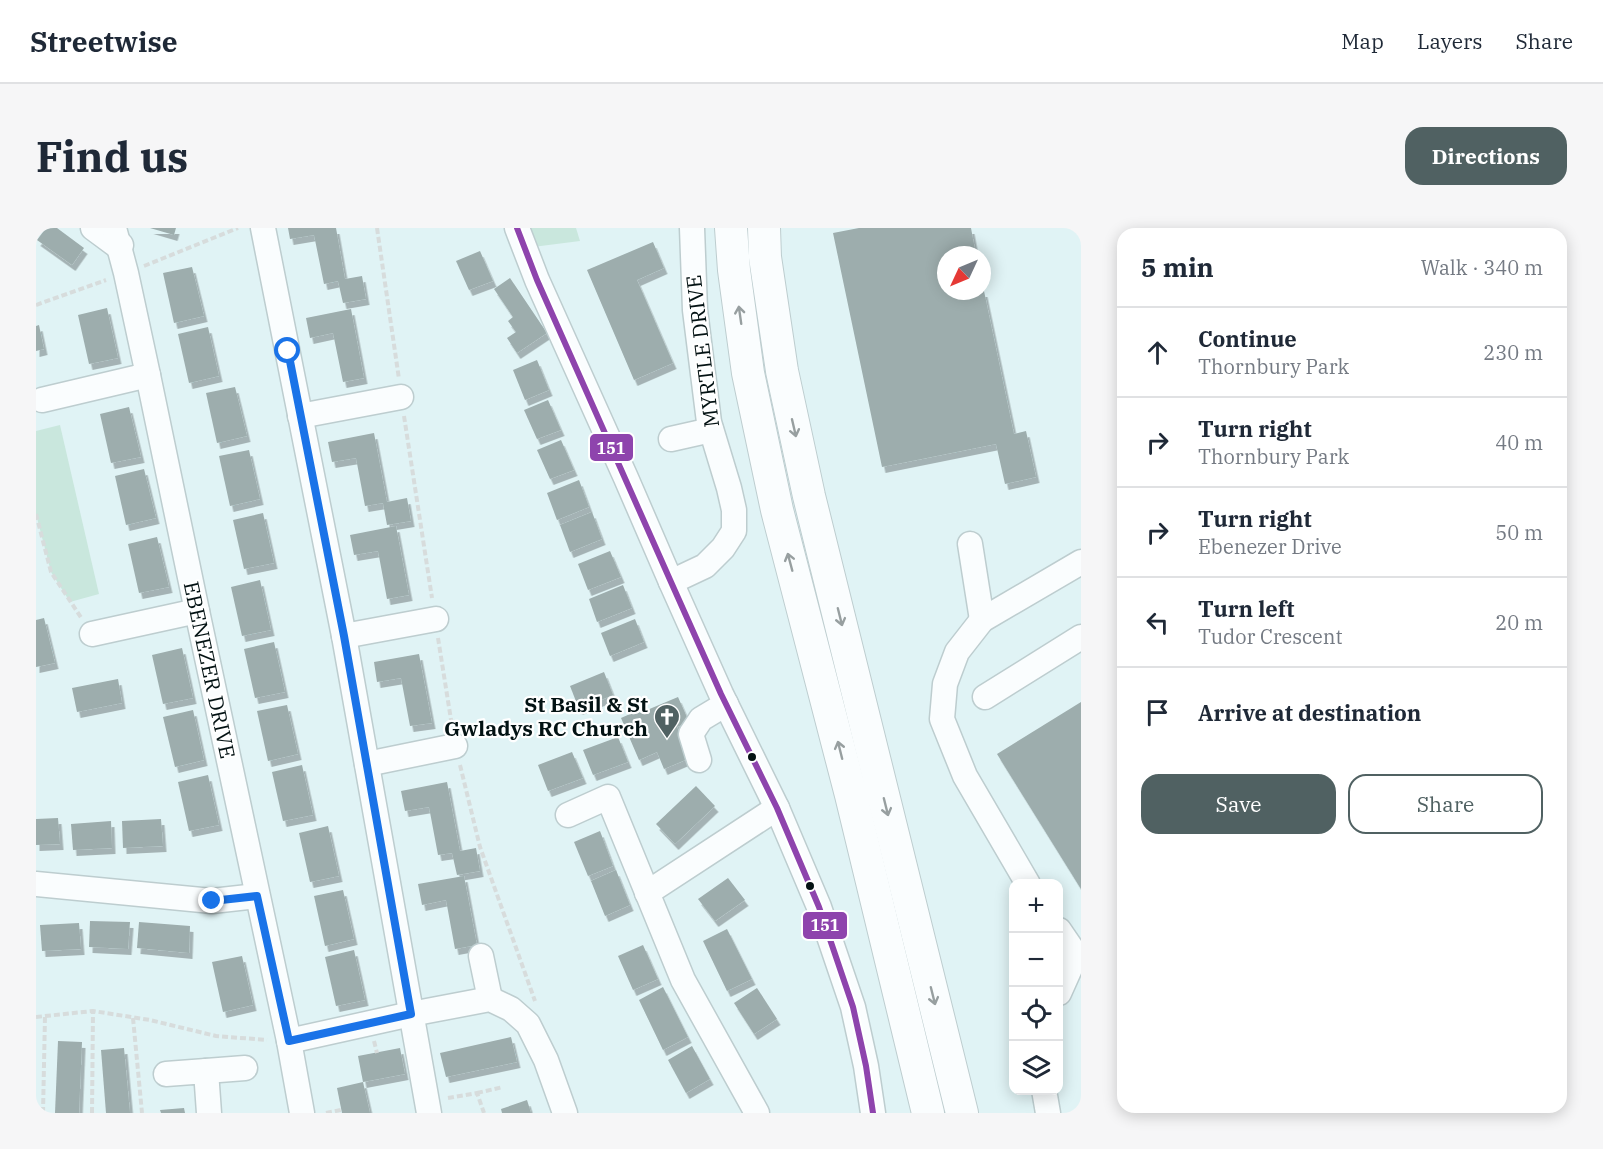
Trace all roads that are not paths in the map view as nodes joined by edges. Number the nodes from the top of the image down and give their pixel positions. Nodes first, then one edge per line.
1 (93, 228) edge
2 (263, 228) edge
3 (517, 228) edge
4 (692, 228) edge
5 (731, 228) edge
6 (764, 228) edge
7 (120, 235) edge
8 (148, 375) junction
9 (401, 397) road end
10 (42, 400) dead end
11 (300, 416) junction
12 (711, 430) junction
13 (671, 439) dead end
14 (970, 544) dead end
15 (1081, 562) edge
16 (671, 582) junction
17 (197, 611) junction
18 (435, 620) road end
19 (981, 620) junction
20 (92, 634) road end
21 (344, 636) junction
22 (1081, 637) edge
23 (985, 697) dead end
24 (726, 704) junction
25 (455, 746) road end
26 (699, 760) dead end
27 (367, 764) junction
28 (777, 808) junction
29 (568, 815) dead end
30 (1025, 879) edge
31 (36, 884) edge
32 (647, 893) junction
33 (876, 895) junction
34 (257, 896) junction
35 (1061, 933) edge
36 (1078, 953) edge
37 (481, 956) dead end
38 (1062, 987) edge
39 (490, 999) junction
40 (411, 1014) junction
41 (289, 1041) junction
42 (245, 1068) dead end
43 (206, 1071) junction
44 (166, 1074) dead end
45 (1045, 1095) edge
46 (209, 1108) edge
47 (428, 1108) edge
48 (302, 1113) edge
49 (565, 1113) edge
50 (757, 1113) edge
51 (873, 1113) edge
52 (915, 1113) edge
53 (928, 1113) edge
54 (962, 1113) edge
55 (1048, 1113) edge

1 - 7 street
2 - 11 street
3 - 16 street
4 - 12 street, MYRTLE DRIVE
33 -> 5 main road
6 -> 54 main road
7 - 8 street, EBENEZER DRIVE
8 - 10 street
8 - 17 street, EBENEZER DRIVE
9 - 11 street
11 - 21 street
12 - 13 street
12 - 16 street, MYRTLE DRIVE
14 - 19 street
15 - 19 street
16 - 24 street
17 - 20 street
17 - 34 street, EBENEZER DRIVE
18 - 21 street
19 - 30 street
21 - 27 street
22 - 23 street
24 - 26 street
24 - 28 street
25 - 27 street
27 - 40 street
28 - 32 street
28 - 51 street
29 - 32 street
31 - 34 street
32 - 50 street
33 - 52 main road
33 - 53 main road
34 - 41 street, EBENEZER DRIVE
35 - 36 street
36 - 38 street
37 - 39 street
39 - 40 street
39 - 49 street
40 - 41 street
40 - 47 street
41 - 48 street, EBENEZER DRIVE
42 - 43 street
43 - 44 street
43 - 46 street
45 - 55 street

